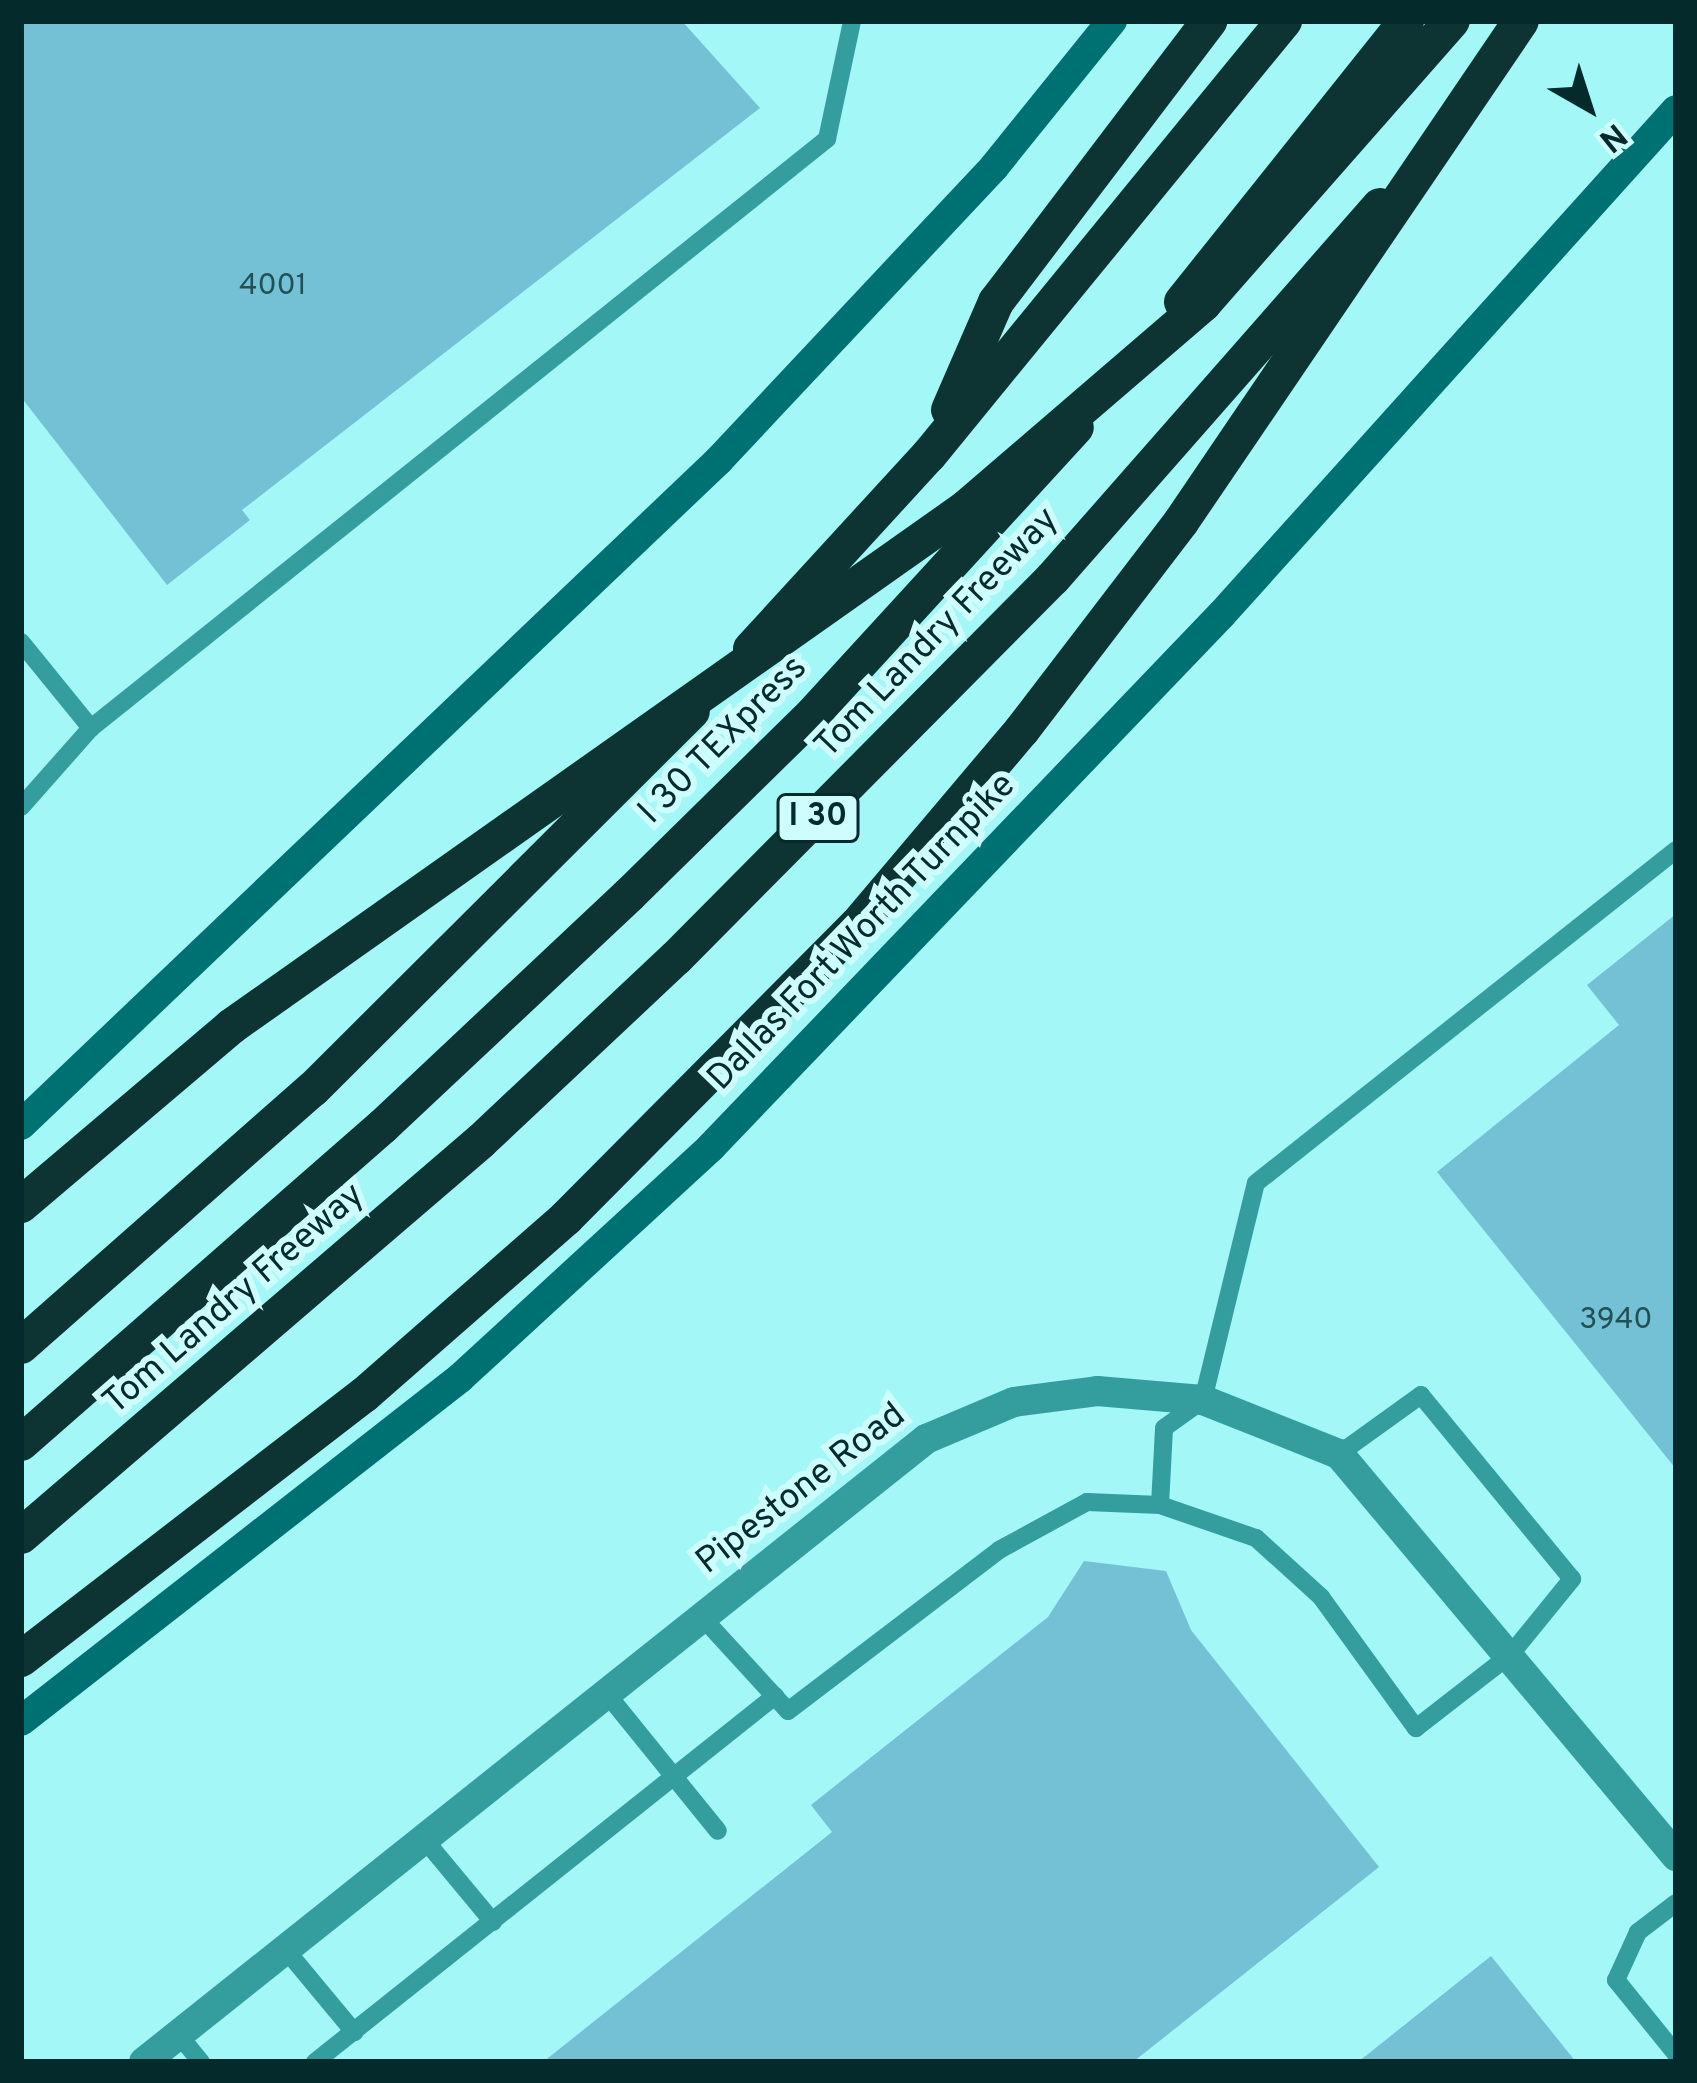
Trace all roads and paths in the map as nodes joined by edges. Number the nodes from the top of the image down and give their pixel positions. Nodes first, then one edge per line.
1 (853, 21) edge
2 (1112, 21) edge
3 (1209, 21) edge
4 (1284, 21) edge
5 (1406, 21) edge
6 (1452, 21) edge
7 (1521, 21) edge
8 (1535, 21) edge
9 (1676, 110) edge
10 (929, 455) junction
11 (21, 642) edge
12 (92, 728) junction
13 (21, 808) edge
14 (1676, 850) edge
15 (21, 1125) edge
16 (21, 1205) edge
17 (21, 1346) edge
18 (1203, 1400) junction
19 (21, 1443) edge
20 (1340, 1454) junction
21 (1160, 1505) junction
22 (21, 1536) edge
23 (703, 1617) junction
24 (1511, 1654) junction
25 (21, 1659) edge
26 (607, 1694) junction
27 (775, 1696) junction
28 (21, 1721) edge
29 (673, 1778) junction
30 (718, 1832) dead end
31 (424, 1839) junction
32 (1676, 1856) edge
33 (1676, 1903) edge
34 (493, 1922) junction
35 (286, 1950) junction
36 (353, 2032) junction
37 (179, 2035) junction
38 (1676, 2054) edge
39 (144, 2062) edge
40 (200, 2062) edge
41 (315, 2062) edge

1 - 12 lane
2 - 15 main road
3 - 10 highway
4 - 10 highway
5 - 19 highway, I 30 TEXpress
6 - 16 highway, bridge
7 - 25 highway, bridge
8 - 22 highway, Tom Landry Freeway / I 30
9 - 28 main road, Dallas Fort Worth Turnpike
10 - 17 highway
11 - 12 lane
12 - 13 lane
14 - 18 lane
18 - 20 street, Pipestone Road
18 - 21 lane
18 - 23 street, Pipestone Road
20 - 24 street, Pipestone Road
20 - 24 lane
21 - 24 lane
21 - 27 lane
23 - 26 street, Pipestone Road
23 - 27 lane
24 - 32 street, Pipestone Road
26 - 29 lane
26 - 31 street, Pipestone Road
27 - 29 lane
29 - 30 lane
29 - 34 lane
31 - 34 lane
31 - 35 street, Pipestone Road
33 - 38 lane
34 - 36 lane
35 - 36 lane
35 - 37 street, Pipestone Road
36 - 41 lane
37 - 39 street, Pipestone Road
37 - 40 lane

